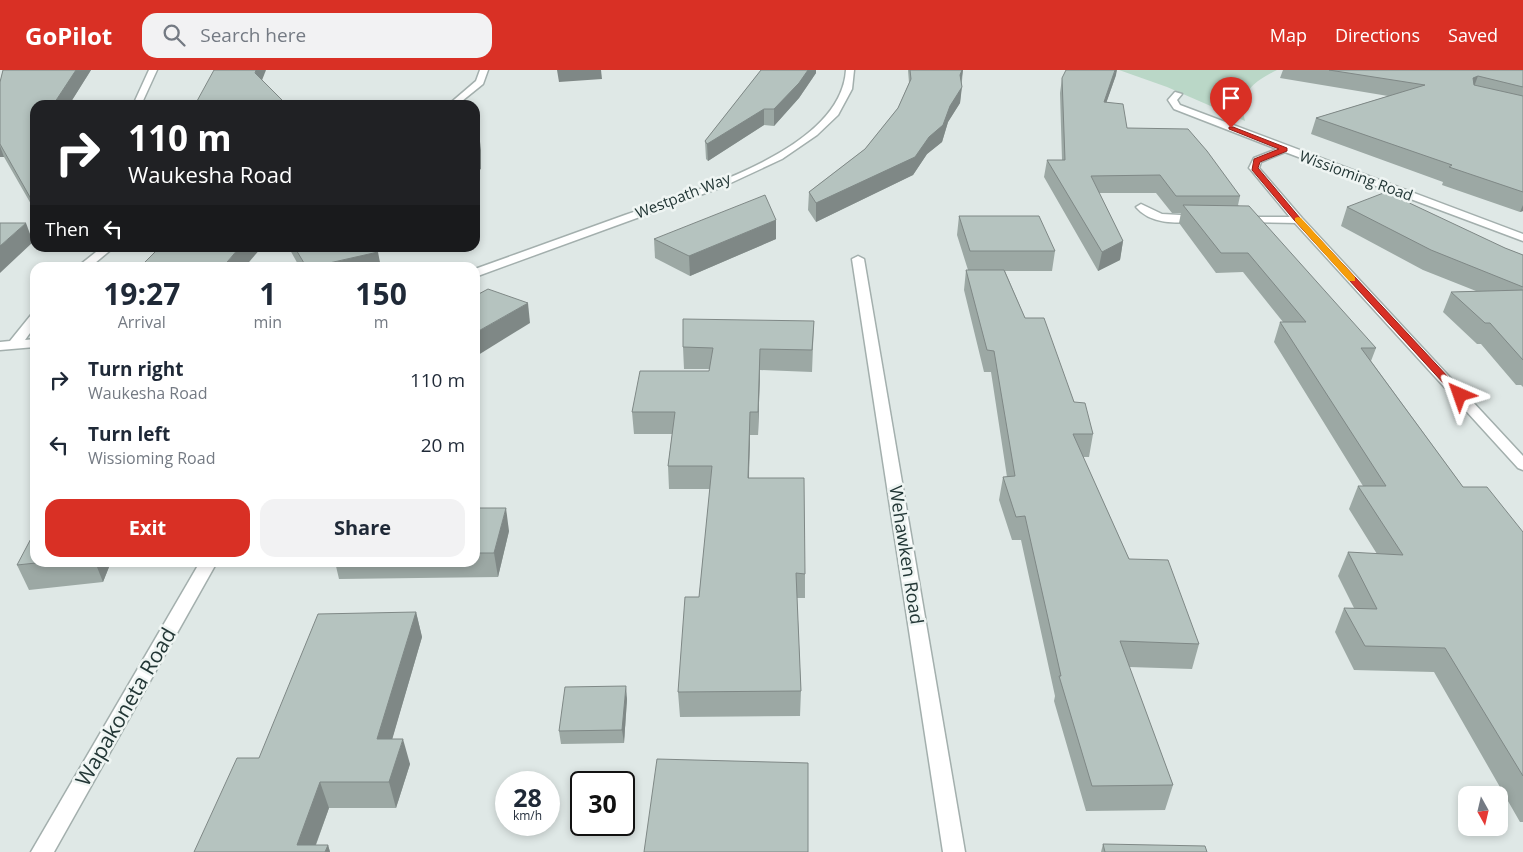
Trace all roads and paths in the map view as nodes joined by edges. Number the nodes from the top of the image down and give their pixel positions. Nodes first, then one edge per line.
1 (153, 70) edge
2 (484, 70) edge
3 (850, 70) edge
4 (1178, 94) dead end
5 (139, 100) edge
6 (458, 100) edge
7 (1285, 149) junction
8 (1141, 207) dead end
9 (1212, 220) edge
10 (1232, 220) edge
11 (1298, 220) junction
12 (1523, 238) edge
13 (102, 252) edge
14 (858, 259) dead end
15 (89, 262) edge
16 (480, 271) edge
17 (30, 324) edge
18 (30, 343) edge
19 (15, 344) junction
20 (0, 346) edge
21 (1523, 465) edge
22 (206, 567) edge
23 (42, 852) edge
24 (954, 852) edge

1 - 5 street
2 - 6 street
3 - 16 street, Westpath Way
4 - 7 street, Wissioming Road
7 - 11 street
7 - 12 street, Wissioming Road
8 - 9 street
10 - 11 street
11 - 21 street
13 - 15 street
14 - 24 street, Wehawken Road
17 - 19 street
18 - 19 street
19 - 20 street
22 - 23 street, Wapakoneta Road

